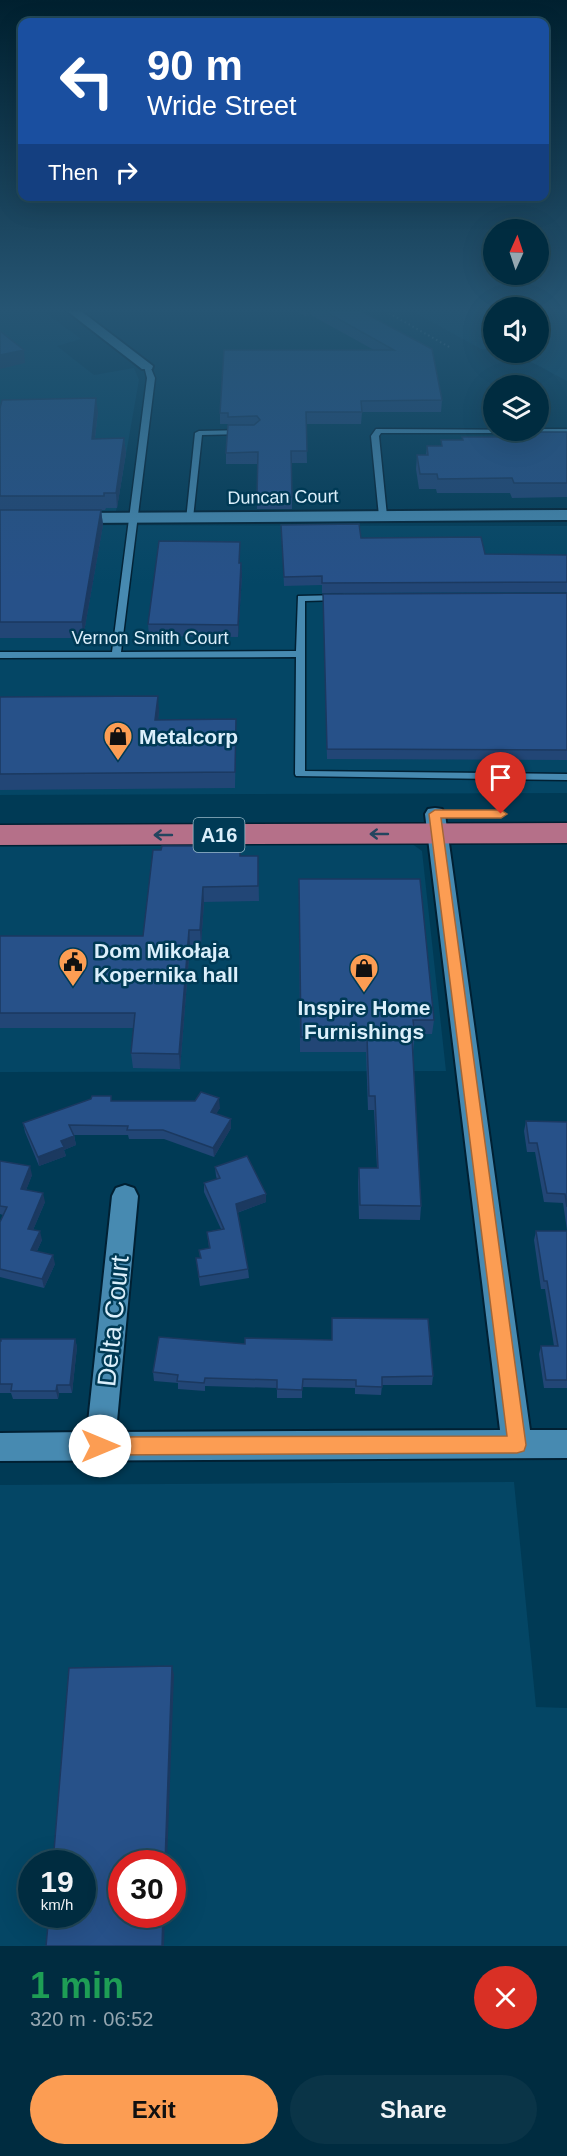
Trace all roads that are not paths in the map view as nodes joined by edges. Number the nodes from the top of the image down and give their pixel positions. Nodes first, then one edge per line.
1 (148, 402) edge
2 (567, 431) edge
3 (254, 432) edge
4 (567, 515) edge
5 (383, 516) junction
6 (55, 518) edge
7 (189, 518) junction
8 (132, 519) junction
9 (347, 597) edge
10 (116, 654) junction
11 (300, 654) junction
12 (0, 655) edge
13 (567, 777) edge
14 (0, 814) edge
15 (567, 814) edge
16 (436, 824) junction
17 (567, 833) edge
18 (0, 835) edge
19 (125, 1196) dead end
20 (567, 1444) edge
21 (517, 1445) junction
22 (100, 1446) junction
23 (0, 1447) edge

1 - 8 lane
2 - 5 lane
3 - 7 lane
4 - 5 street, Duncan Court
5 - 7 street, Duncan Court
6 - 8 street, Duncan Court
7 - 8 street, Duncan Court
8 - 10 lane
9 - 11 lane
10 - 11 lane, Vernon Smith Court
10 - 12 lane, Vernon Smith Court
11 - 13 lane
14 - 16 highway, A16
15 - 16 highway, A16
16 - 17 highway, A16
16 -> 18 highway, A16
16 - 21 street
19 - 22 street, Delta Court
20 - 21 street
21 - 22 street
22 - 23 street

